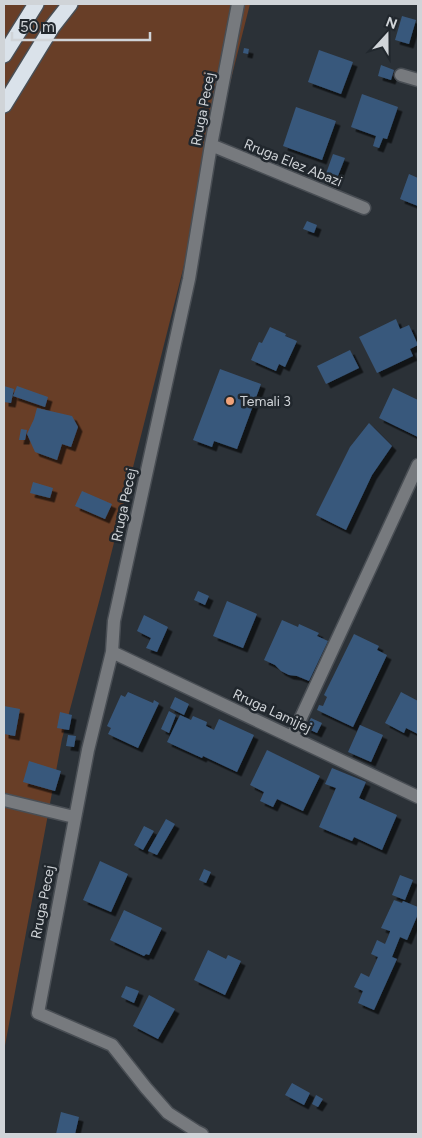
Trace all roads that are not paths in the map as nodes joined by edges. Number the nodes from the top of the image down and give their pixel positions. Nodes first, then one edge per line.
1 (36, 4) edge
2 (70, 4) edge
3 (238, 4) edge
4 (4, 55) edge
5 (402, 75) dead end
6 (418, 80) edge
7 (4, 105) edge
8 (211, 145) junction
9 (364, 208) dead end
10 (418, 465) edge
11 (112, 652) junction
12 (292, 737) junction
13 (418, 797) edge
14 (4, 800) edge
15 (74, 817) junction
16 (202, 1134) edge

1 - 4 highway
2 - 7 highway
3 - 8 street, Rruga Pecej
5 - 6 street
8 - 9 street, Rruga Elez Abazi
8 - 11 street, Rruga Pecej
10 - 12 street
11 - 12 street, Rruga Lamijej
11 - 15 street, Rruga Pecej
12 - 13 street, Rruga Lamijej
14 - 15 street
15 - 16 street, Rruga Pecej

